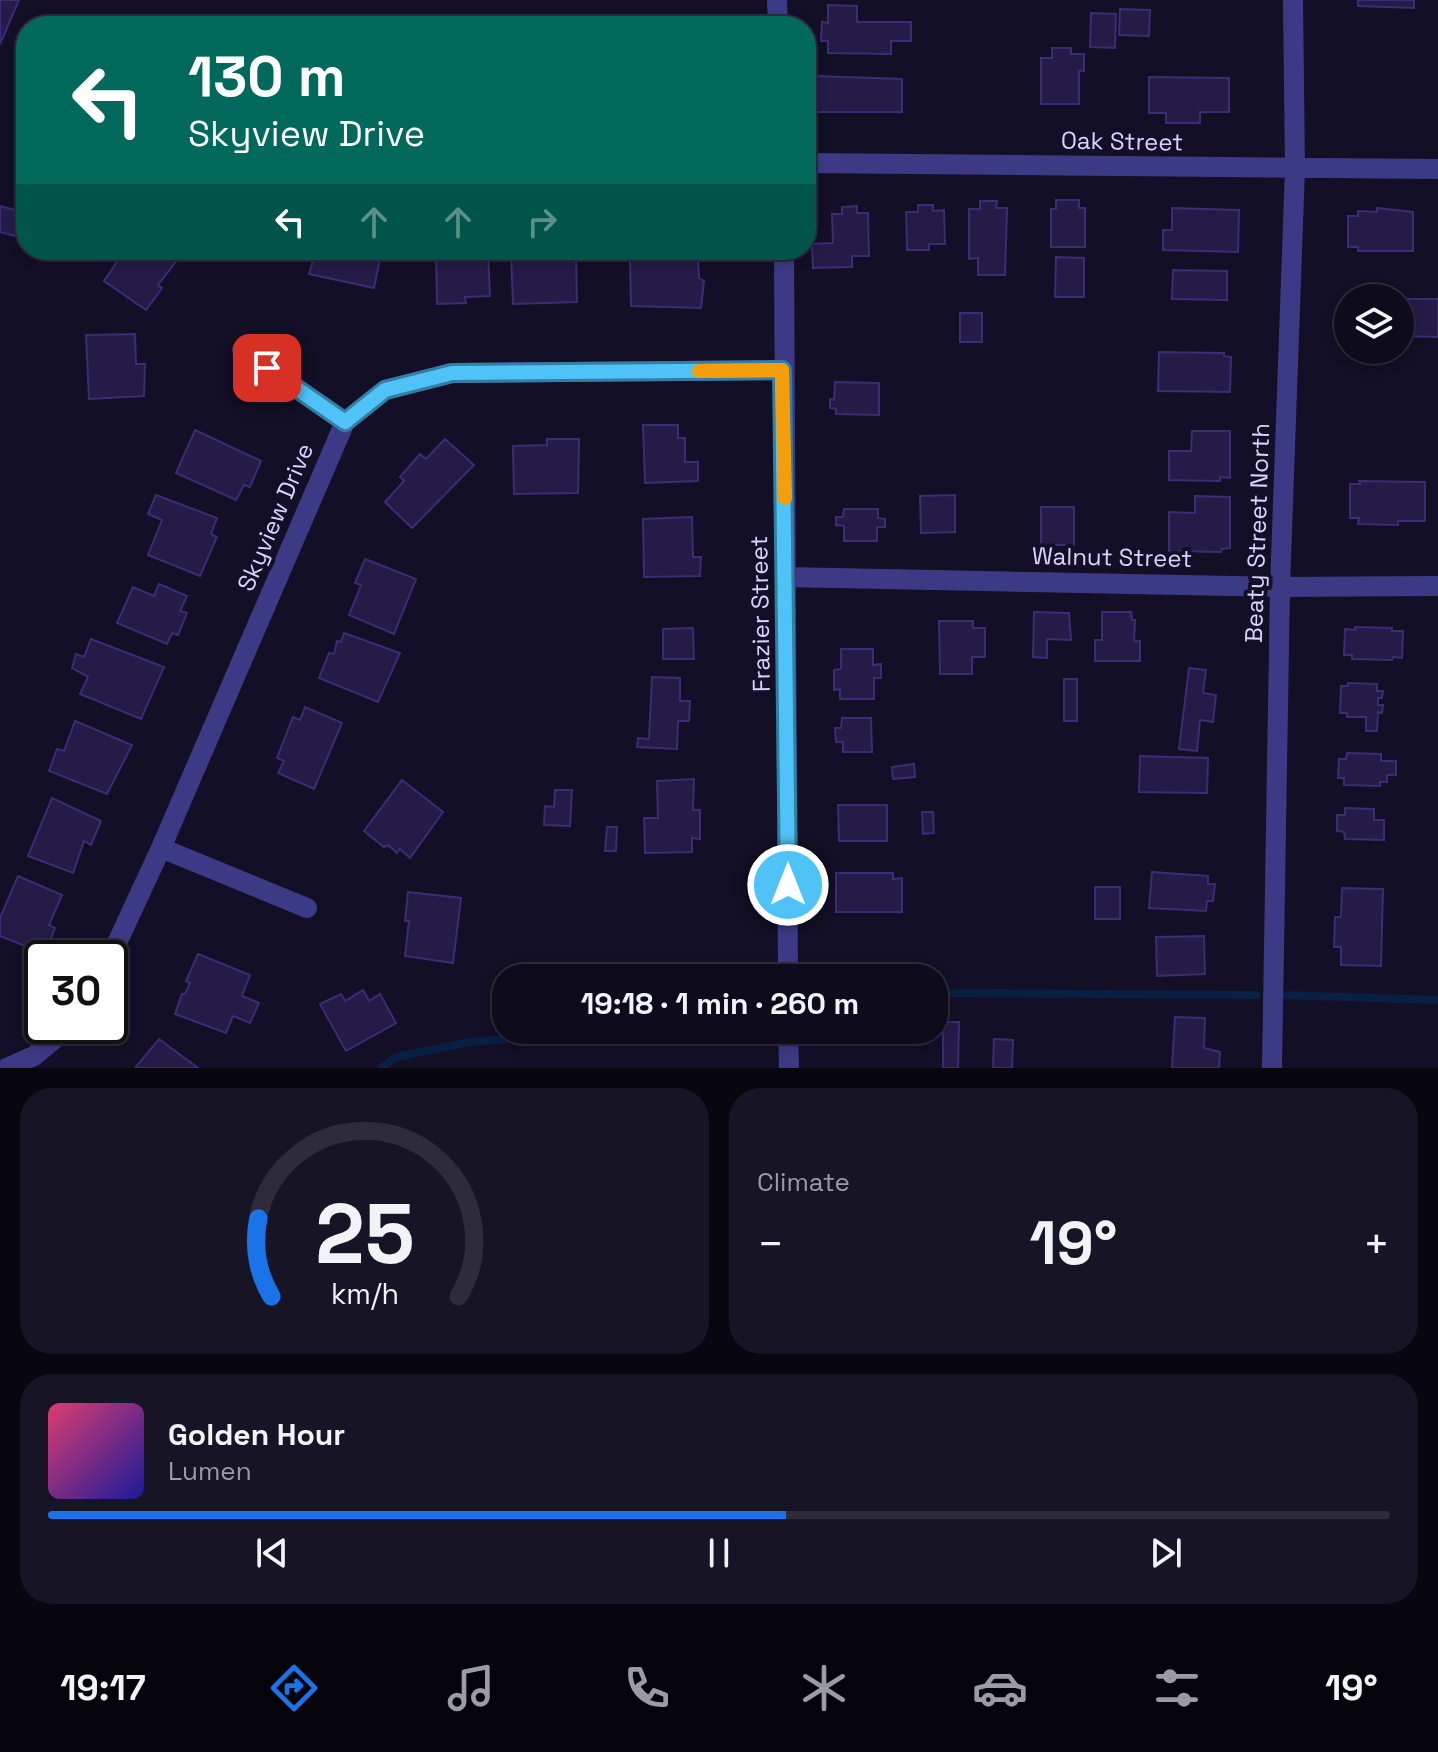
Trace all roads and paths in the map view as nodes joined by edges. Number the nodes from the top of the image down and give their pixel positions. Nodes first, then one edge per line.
1 (1293, 0) edge
2 (816, 163) edge
3 (1295, 168) junction
4 (1438, 169) edge
5 (784, 260) edge
6 (242, 350) dead end
7 (782, 370) junction
8 (345, 422) junction
9 (786, 577) junction
10 (1438, 586) edge
11 (1280, 587) junction
12 (161, 848) junction
13 (307, 908) dead end
14 (118, 940) edge
15 (788, 964) edge
16 (48, 1044) edge
17 (788, 1044) edge
18 (7, 1068) edge
19 (789, 1068) edge
20 (1272, 1068) edge

1 - 3 street, Beaty Street North
2 - 3 street, Oak Street
3 - 4 street, Oak Street
3 - 11 street, Beaty Street North
5 - 7 street, Frazier Street
6 - 8 street
7 - 8 street, Skyview Drive
7 - 9 street, Frazier Street
8 - 12 street, Skyview Drive
9 - 11 street, Walnut Street
9 - 15 street, Frazier Street
10 - 11 street, Walnut Street
11 - 20 street, Beaty Street North
12 - 13 street
12 - 14 street, Skyview Drive
16 - 18 street
17 - 19 street

